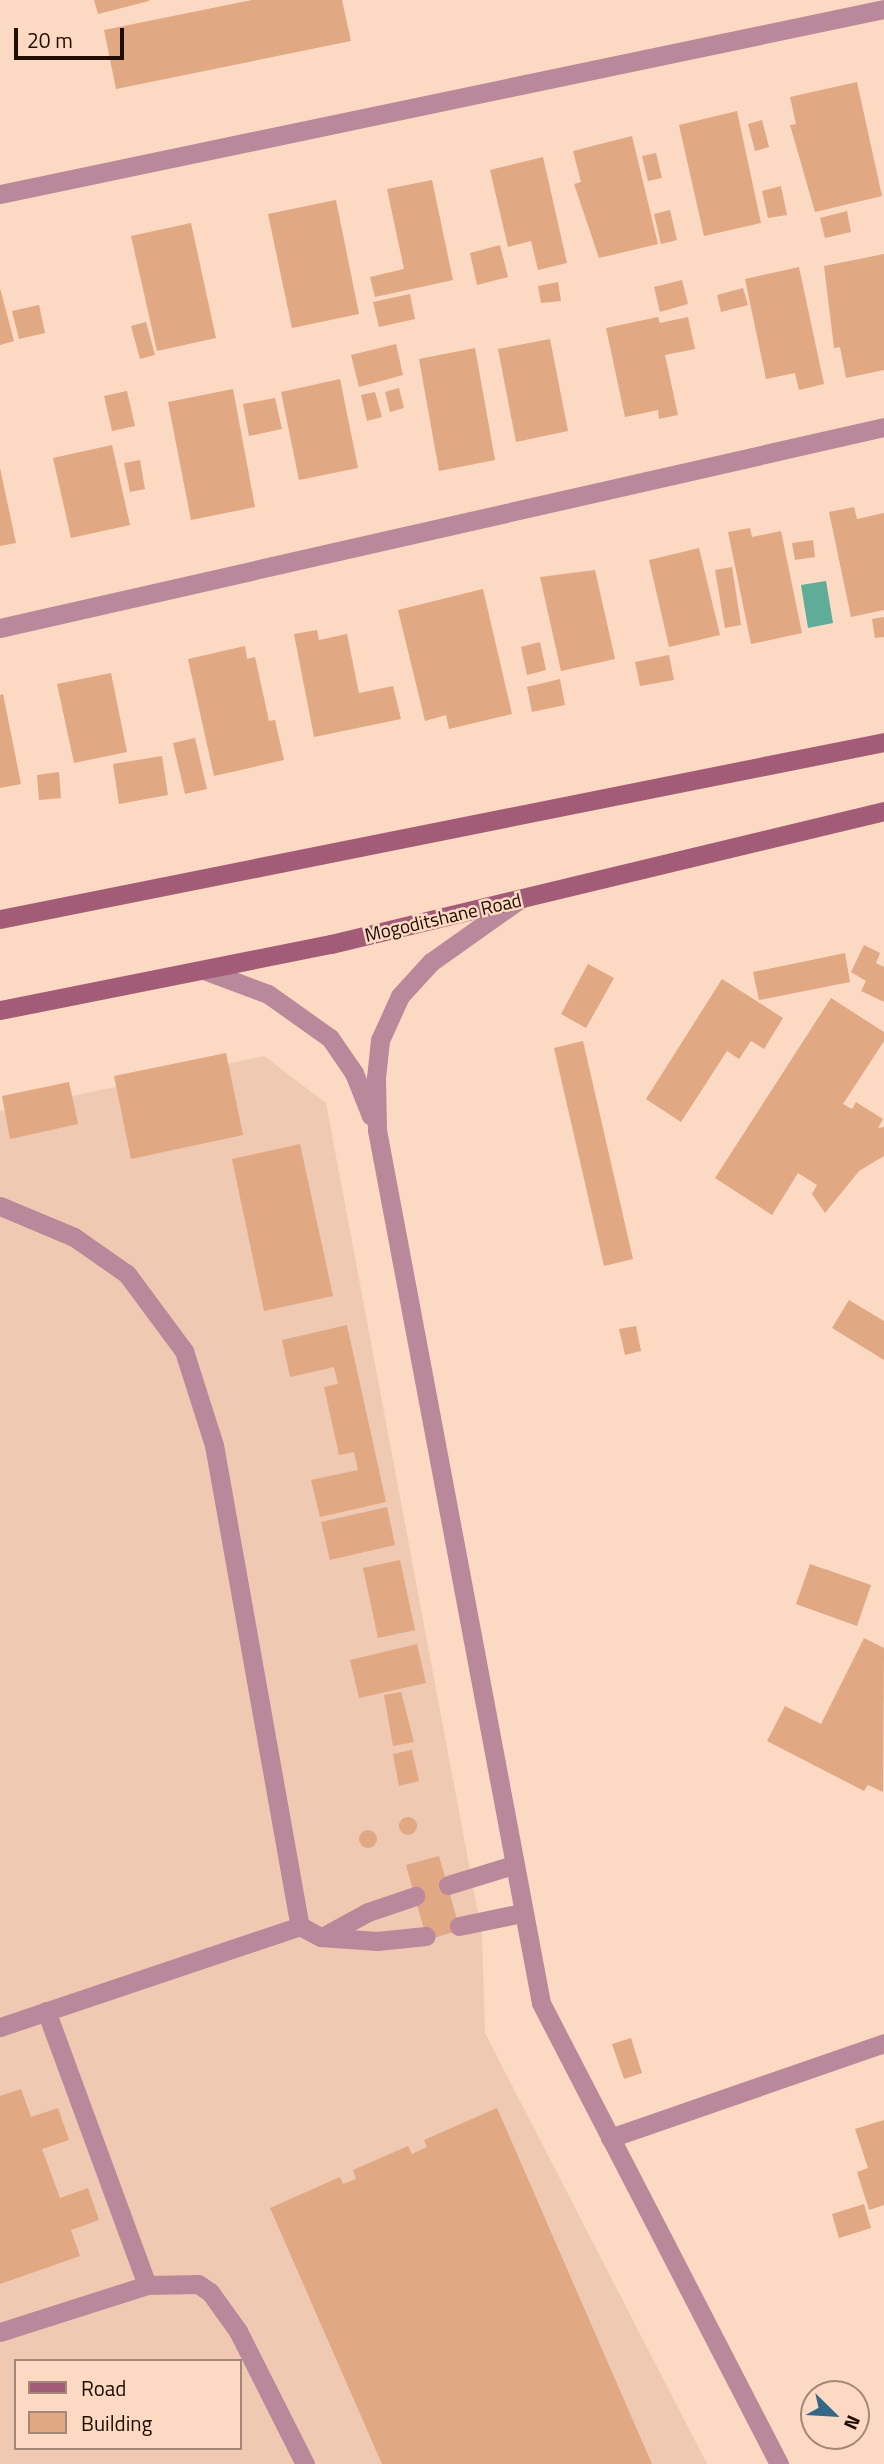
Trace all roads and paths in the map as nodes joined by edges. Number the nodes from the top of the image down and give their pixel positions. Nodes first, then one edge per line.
1 (884, 9) edge
2 (0, 194) edge
3 (884, 427) edge
4 (0, 628) edge
5 (884, 742) edge
6 (884, 811) edge
7 (521, 898) junction
8 (0, 919) edge
9 (204, 970) junction
10 (0, 1010) edge
11 (377, 1130) junction
12 (0, 1206) edge
13 (513, 1865) junction
14 (448, 1885) dead end
15 (415, 1896) dead end
16 (522, 1913) junction
17 (300, 1926) junction
18 (459, 1926) dead end
19 (426, 1936) dead end
20 (321, 1937) junction
21 (46, 2011) junction
22 (0, 2027) edge
23 (884, 2043) edge
24 (610, 2138) junction
25 (147, 2285) junction
26 (0, 2332) edge
27 (305, 2464) edge
28 (779, 2464) edge

1 - 2 street
3 - 4 street
5 - 8 main road
6 - 7 main road, Mogoditshane Road
7 - 9 main road, Mogoditshane Road
7 - 11 street
9 - 10 main road, Mogoditshane Road
9 - 11 street
11 - 13 street
12 - 17 street
13 - 14 street
13 - 16 street
15 - 20 street
16 - 18 street
16 - 24 street
17 - 20 street
17 - 21 street
19 - 20 street
21 - 22 street
21 - 25 street
23 - 24 street
24 - 28 street
25 - 26 street
25 - 27 street

